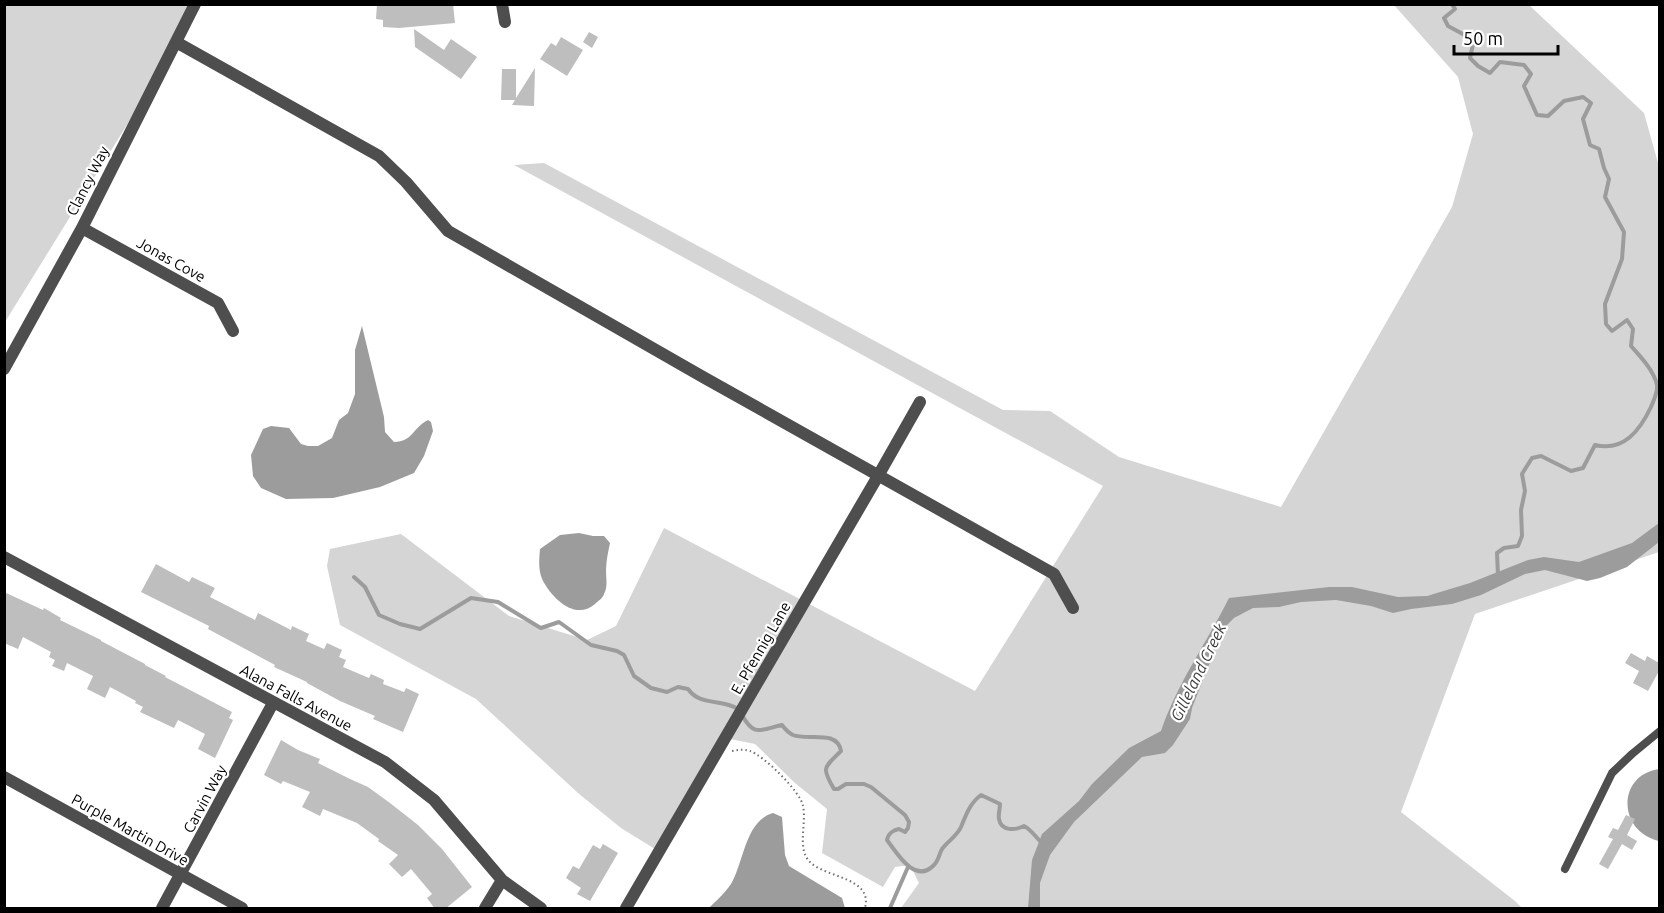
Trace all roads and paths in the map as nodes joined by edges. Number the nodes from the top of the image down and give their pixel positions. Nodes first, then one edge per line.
1 (195, 4) edge
2 (502, 4) edge
3 (505, 22) dead end
4 (176, 42) junction
5 (82, 228) junction
6 (232, 331) dead end
7 (4, 369) edge
8 (920, 402) dead end
9 (878, 476) junction
10 (4, 557) edge
11 (1073, 608) dead end
12 (273, 703) junction
13 (1659, 731) edge
14 (732, 751) dead end
15 (4, 777) edge
16 (1565, 869) dead end
17 (180, 875) junction
18 (502, 880) junction
19 (162, 909) edge
20 (242, 909) edge
21 (485, 909) edge
22 (541, 909) edge
23 (626, 909) edge
24 (866, 909) edge

1 - 4 street, Clancy Way
2 - 3 street
4 - 5 street, Clancy Way
4 - 9 street
5 - 6 street, Jonas Cove
5 - 7 street, Clancy Way
8 - 9 street, E. Pfennig Lane
9 - 11 street
9 - 23 street, E. Pfennig Lane
10 - 12 street, Alana Falls Avenue
12 - 17 street, Carvin Way
12 - 18 street, Alana Falls Avenue
13 - 16 lane
14 - 24 path
15 - 17 street, Purple Martin Drive
17 - 19 street, Carvin Way
17 - 20 street, Purple Martin Drive
18 - 21 street
18 - 22 street, Alana Falls Avenue

